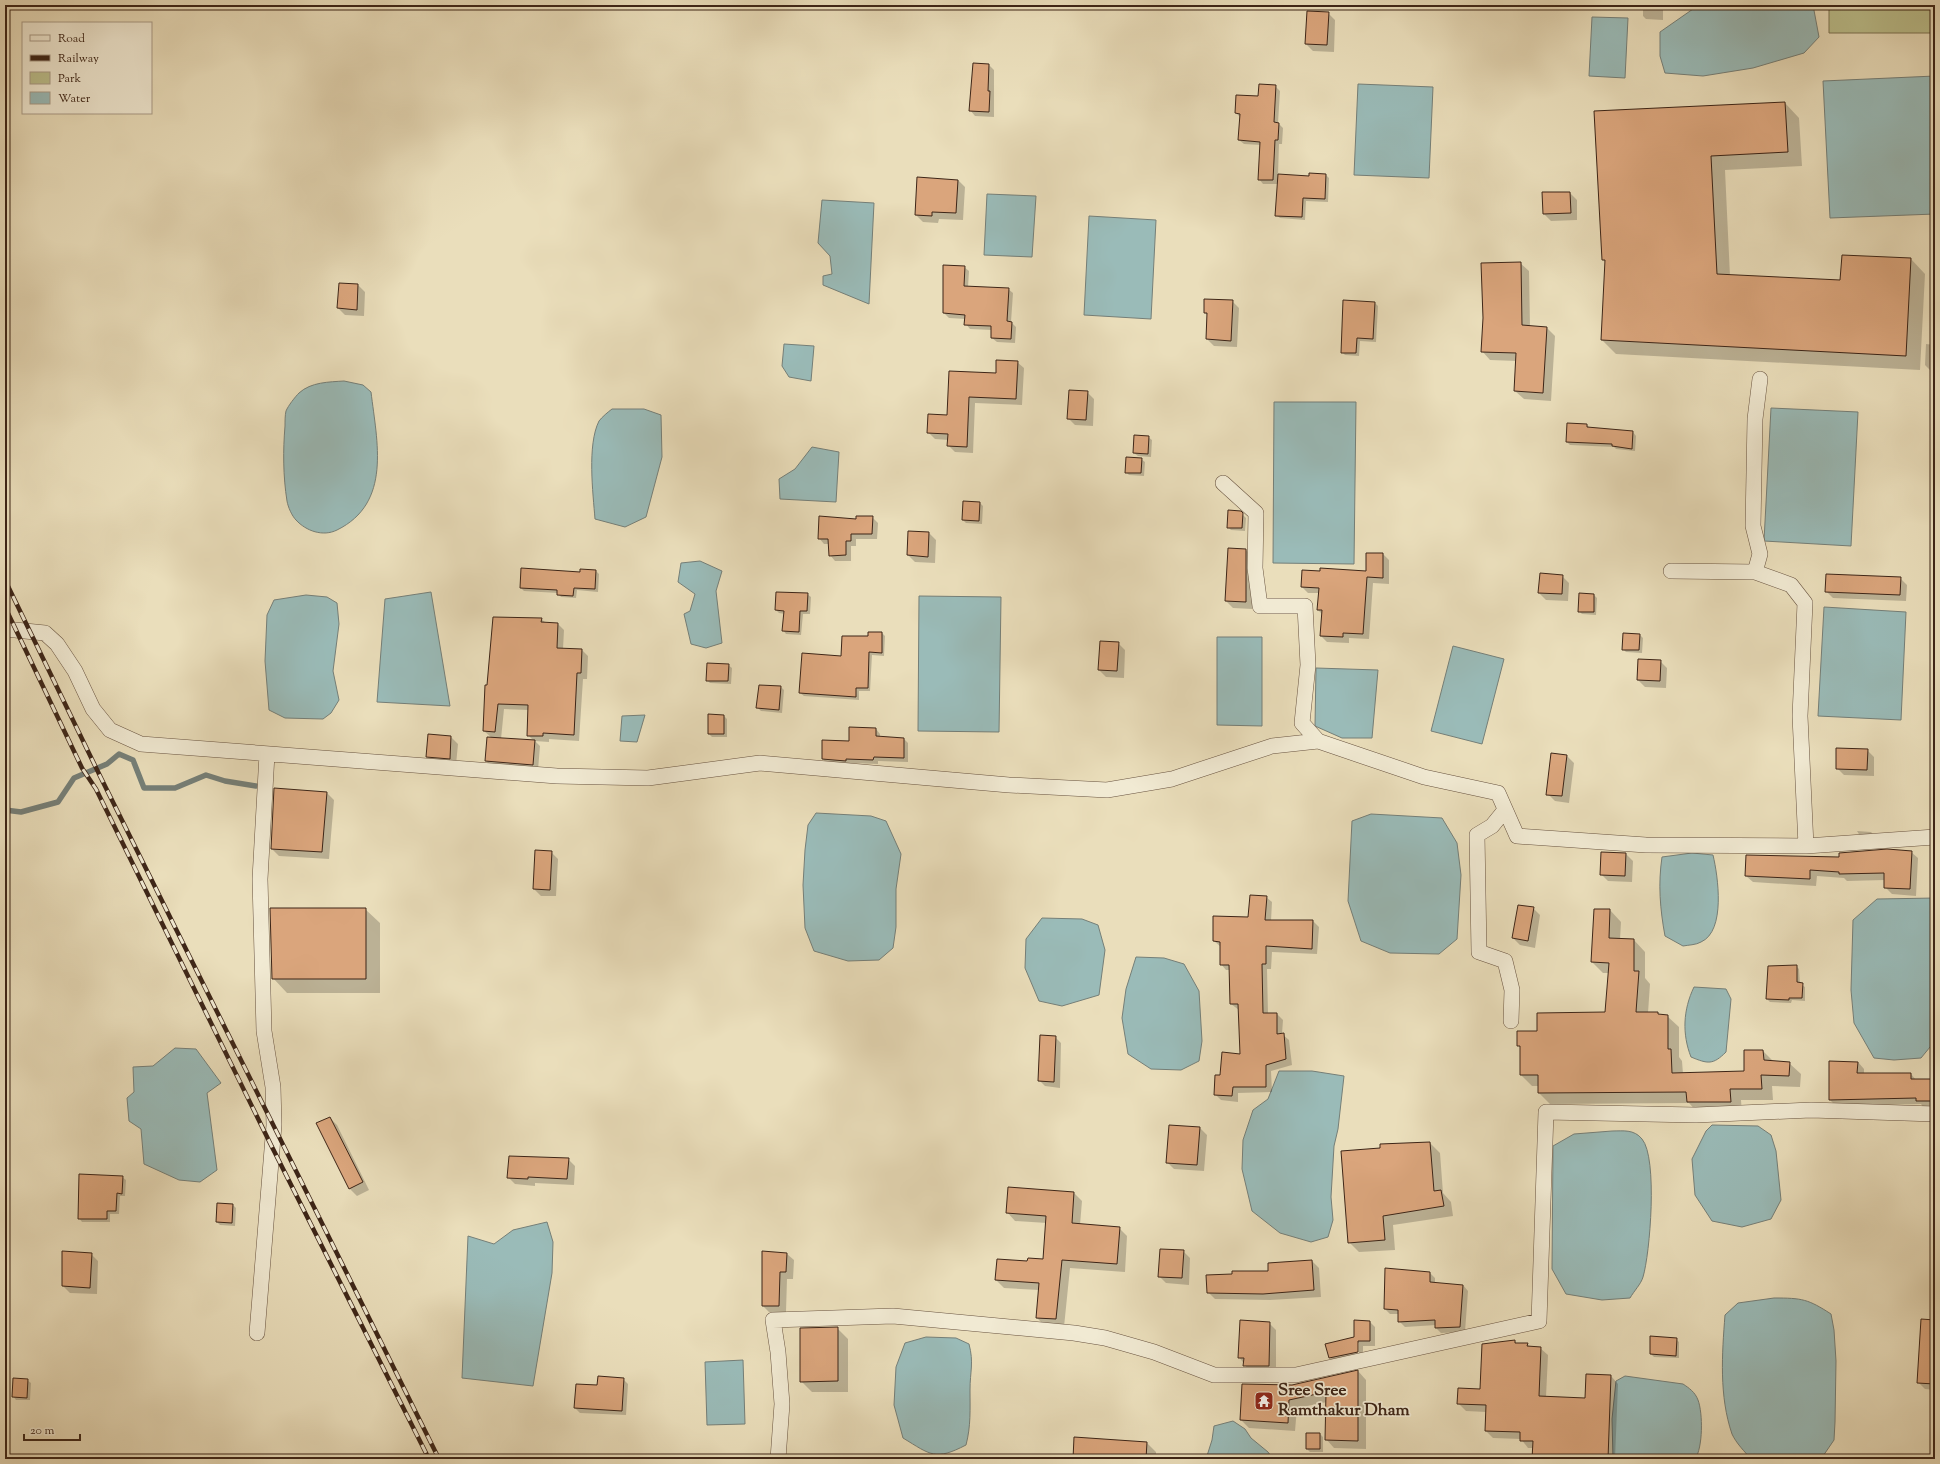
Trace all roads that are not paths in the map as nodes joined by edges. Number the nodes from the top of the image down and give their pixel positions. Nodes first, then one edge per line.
1 (1760, 379) dead end
2 (1223, 483) dead end
3 (1671, 571) dead end
4 (1755, 572) junction
5 (5, 628) edge
6 (1318, 741) junction
7 (267, 754) junction
8 (1505, 810) junction
9 (1935, 837) edge
10 (1806, 846) junction
11 (1511, 1021) dead end
12 (1935, 1114) edge
13 (257, 1333) dead end
14 (778, 1459) edge

1 - 4 street
2 - 6 street
3 - 4 street
4 - 10 street
5 - 7 street
6 - 7 street
6 - 8 street
7 - 13 street
8 - 10 street
8 - 11 street
9 - 10 street
12 - 14 street

